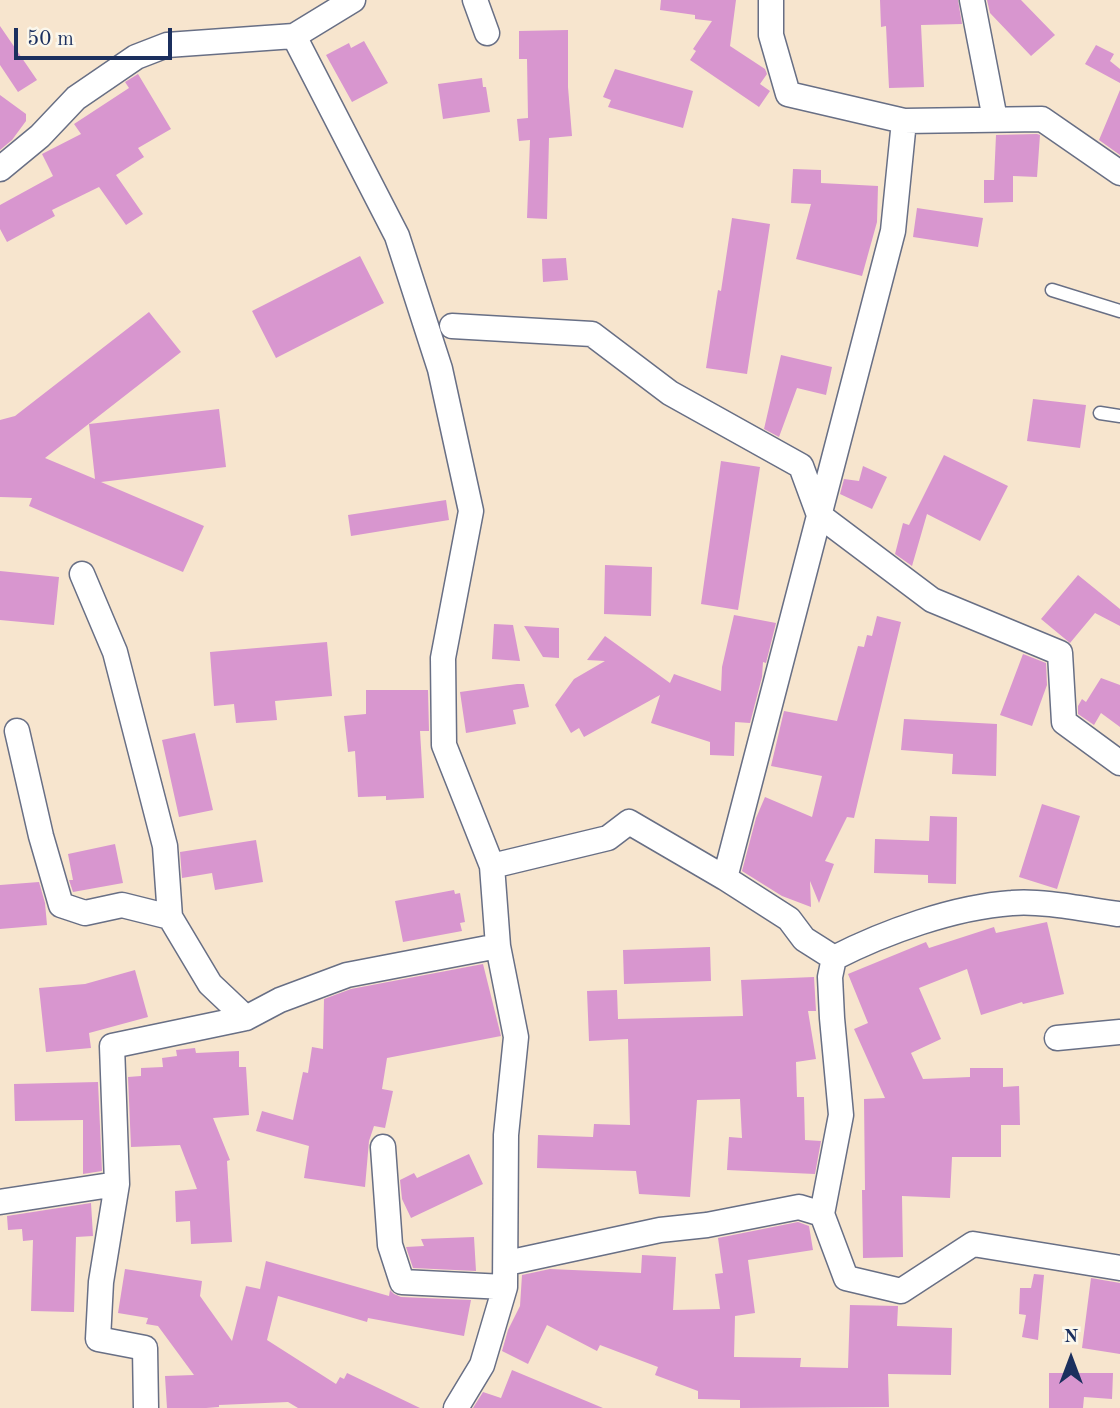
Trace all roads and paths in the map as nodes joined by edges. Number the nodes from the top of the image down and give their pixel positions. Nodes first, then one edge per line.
1 (353, 0) edge
2 (475, 0) edge
3 (771, 0) edge
4 (972, 0) edge
5 (487, 33) dead end
6 (294, 36) junction
7 (995, 119) junction
8 (904, 121) junction
9 (0, 169) edge
10 (1120, 173) edge
11 (1052, 290) dead end
12 (1120, 311) edge
13 (452, 326) dead end
14 (1100, 413) dead end
15 (1120, 416) edge
16 (819, 515) junction
17 (82, 575) dead end
18 (17, 731) dead end
19 (1120, 763) edge
20 (492, 866) junction
21 (725, 878) junction
22 (1118, 914) dead end
23 (170, 917) junction
24 (498, 946) junction
25 (834, 958) junction
26 (246, 1018) junction
27 (1120, 1032) edge
28 (1057, 1038) dead end
29 (383, 1147) dead end
30 (117, 1184) junction
31 (0, 1202) edge
32 (822, 1214) junction
33 (1120, 1268) edge
34 (506, 1275) junction
35 (146, 1408) edge
36 (456, 1408) edge

1 - 6 street
2 - 5 street
3 - 8 street
4 - 7 street
6 - 9 street
6 - 20 street
7 - 8 street
7 - 10 street
8 - 16 street
11 - 12 lane
13 - 16 street
14 - 15 lane
16 - 19 street
16 - 21 street
17 - 23 street
18 - 23 street
20 - 21 street
20 - 24 street
21 - 25 street
22 - 25 street
23 - 26 street
24 - 26 street
24 - 34 street
25 - 32 street
26 - 30 street
27 - 28 street
29 - 34 street
30 - 31 street
30 - 35 street
32 - 33 street
32 - 34 street
34 - 36 street

